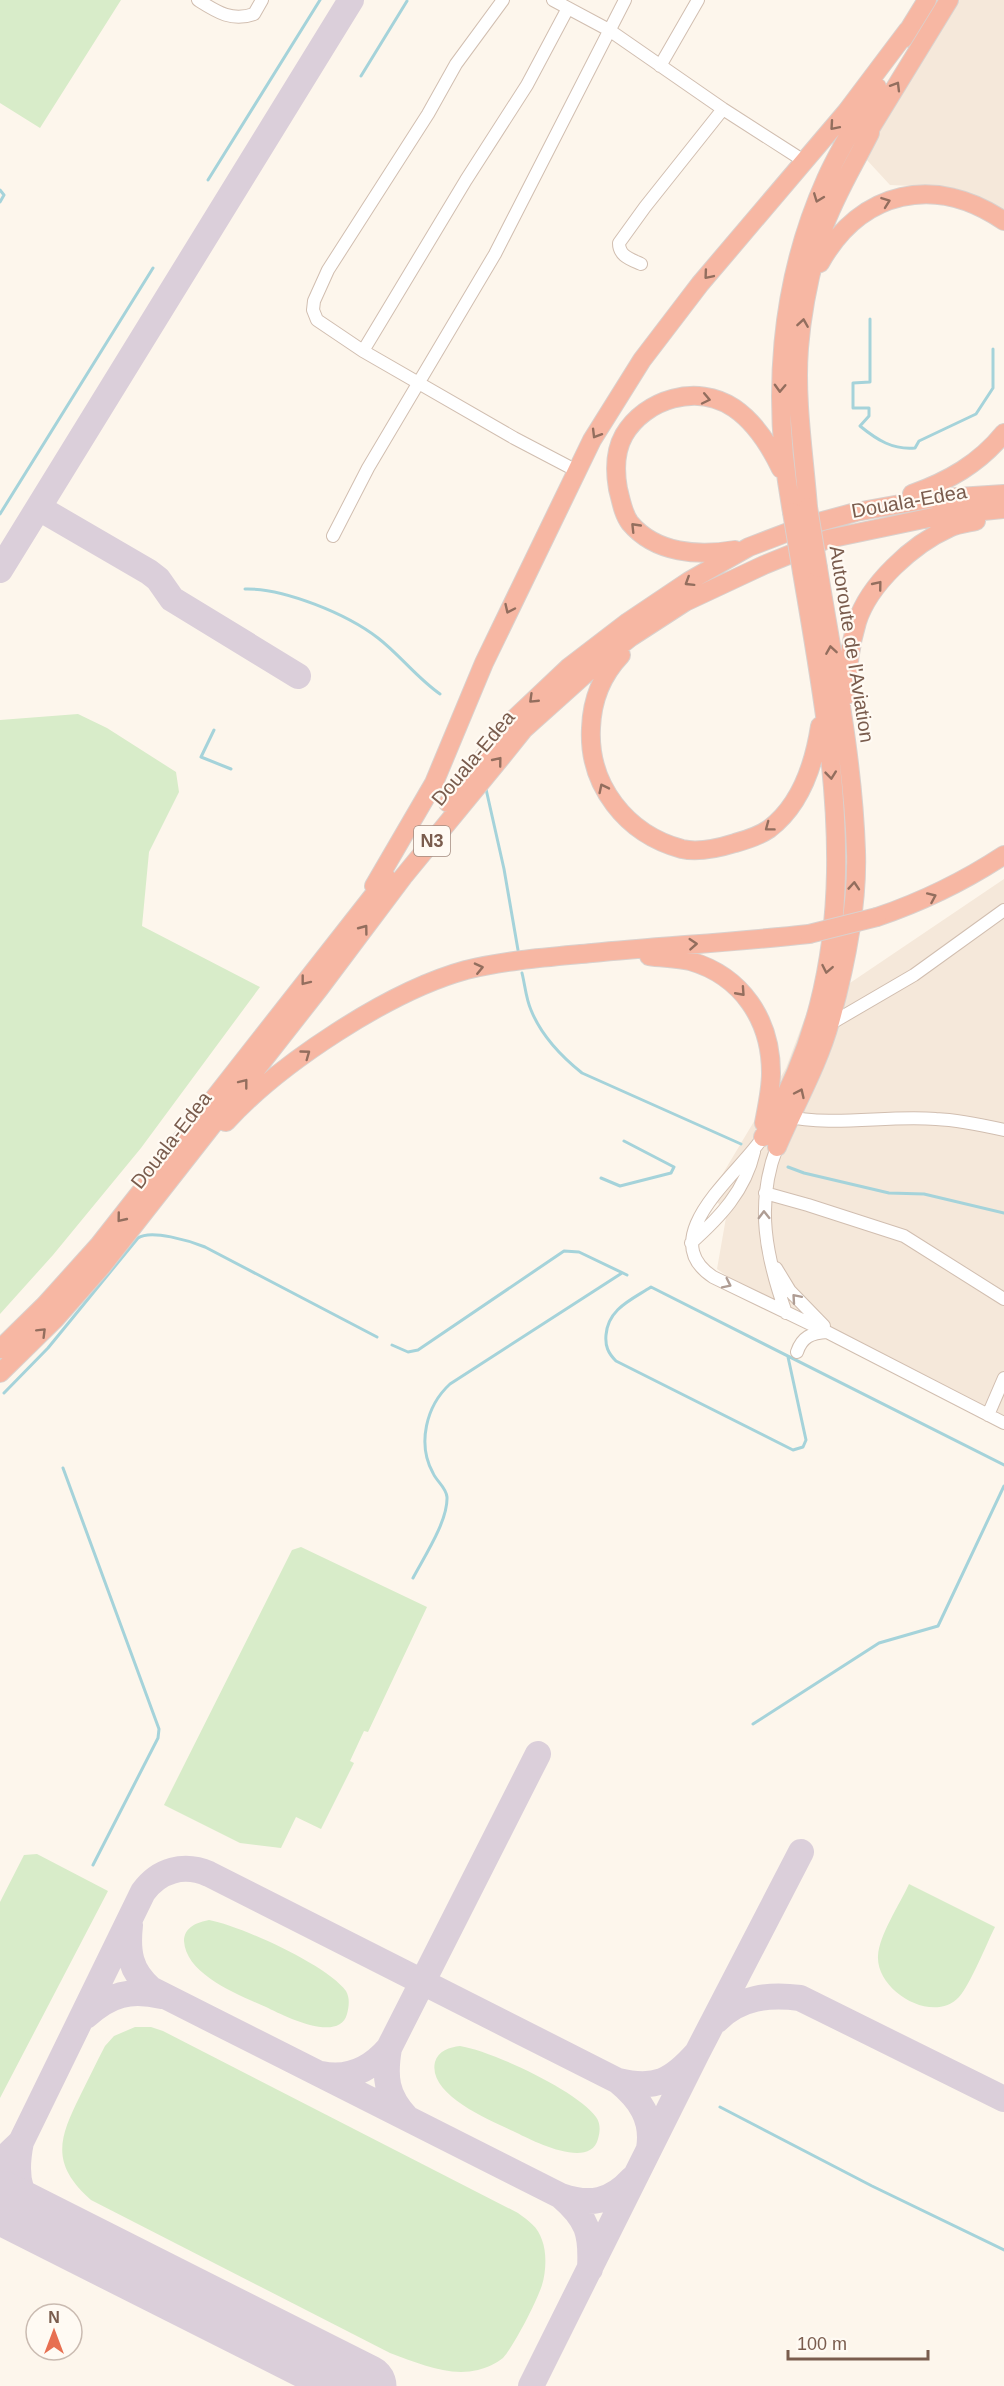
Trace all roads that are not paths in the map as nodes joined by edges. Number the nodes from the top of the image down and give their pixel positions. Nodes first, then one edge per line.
1 (198, 0) edge
2 (262, 0) edge
3 (503, 0) edge
4 (553, 0) edge
5 (625, 0) edge
6 (698, 0) edge
7 (927, 0) edge
8 (949, 0) edge
9 (568, 8) junction
10 (609, 30) junction
11 (908, 30) junction
12 (660, 66) junction
13 (723, 109) junction
14 (804, 161) junction
15 (1004, 221) edge
16 (641, 264) dead end
17 (808, 290) junction
18 (363, 351) junction
19 (418, 384) junction
20 (1004, 434) edge
21 (577, 471) junction
22 (785, 477) junction
23 (1004, 494) edge
24 (800, 509) junction
25 (1004, 509) edge
26 (856, 512) junction
27 (1004, 516) edge
28 (333, 536) dead end
29 (749, 548) junction
30 (810, 570) junction
31 (685, 602) junction
32 (824, 701) junction
33 (848, 763) junction
34 (1004, 855) edge
35 (1004, 910) edge
36 (359, 912) junction
37 (609, 951) junction
38 (830, 1024) junction
39 (782, 1116) junction
40 (1004, 1130) edge
41 (765, 1144) junction
42 (765, 1193) junction
43 (144, 1212) junction
44 (768, 1252) junction
45 (1004, 1299) edge
46 (786, 1312) junction
47 (831, 1334) junction
48 (0, 1349) edge
49 (797, 1352) dead end
50 (0, 1373) edge
51 (1004, 1378) edge
52 (988, 1415) junction
53 (1004, 1423) edge

1 - 2 street
3 - 18 street
4 - 9 street
5 - 10 street
6 - 12 street
7 - 11 highway, Autoroute de l'Aviation
17 -> 8 highway, Autoroute de l'Aviation
9 - 10 street
9 - 18 street
10 - 12 street
10 - 19 street
11 -> 14 highway
11 -> 22 highway, Autoroute de l'Aviation
12 - 13 street
13 - 14 street
13 - 16 street
14 -> 21 highway
17 -> 15 highway
24 -> 17 highway, Autoroute de l'Aviation
18 - 19 street
19 - 21 street
19 - 28 street
20 - 26 highway
21 -> 36 highway
22 - 24 highway, Autoroute de l'Aviation
29 -> 22 highway
23 - 26 highway, Douala-Edea / N3
24 - 30 highway, Autoroute de l'Aviation, bridge
25 - 31 highway, Douala-Edea / N3
26 - 29 highway, Douala-Edea / N3
33 -> 27 highway
29 -> 36 highway, Douala-Edea / N3
30 - 32 highway, Autoroute de l'Aviation
33 -> 30 highway, Autoroute de l'Aviation
32 -> 31 highway
43 -> 31 highway, Douala-Edea / N3
32 -> 39 highway, Autoroute de l'Aviation
38 -> 33 highway, Autoroute de l'Aviation
37 -> 34 highway, bridge
35 - 38 street
36 -> 48 highway, Douala-Edea / N3
37 -> 41 highway
43 -> 37 highway
39 -> 38 highway, Autoroute de l'Aviation
39 - 40 street
39 - 41 highway, Autoroute de l'Aviation
41 - 42 street, Autoroute de l'Aviation
41 -> 46 street
44 -> 42 street, Autoroute de l'Aviation
42 - 45 street
50 -> 43 highway, Douala-Edea / N3
44 - 46 street, Autoroute de l'Aviation
47 -> 44 street
46 - 47 street
47 - 49 street
47 - 52 street
51 - 52 street
52 - 53 street

